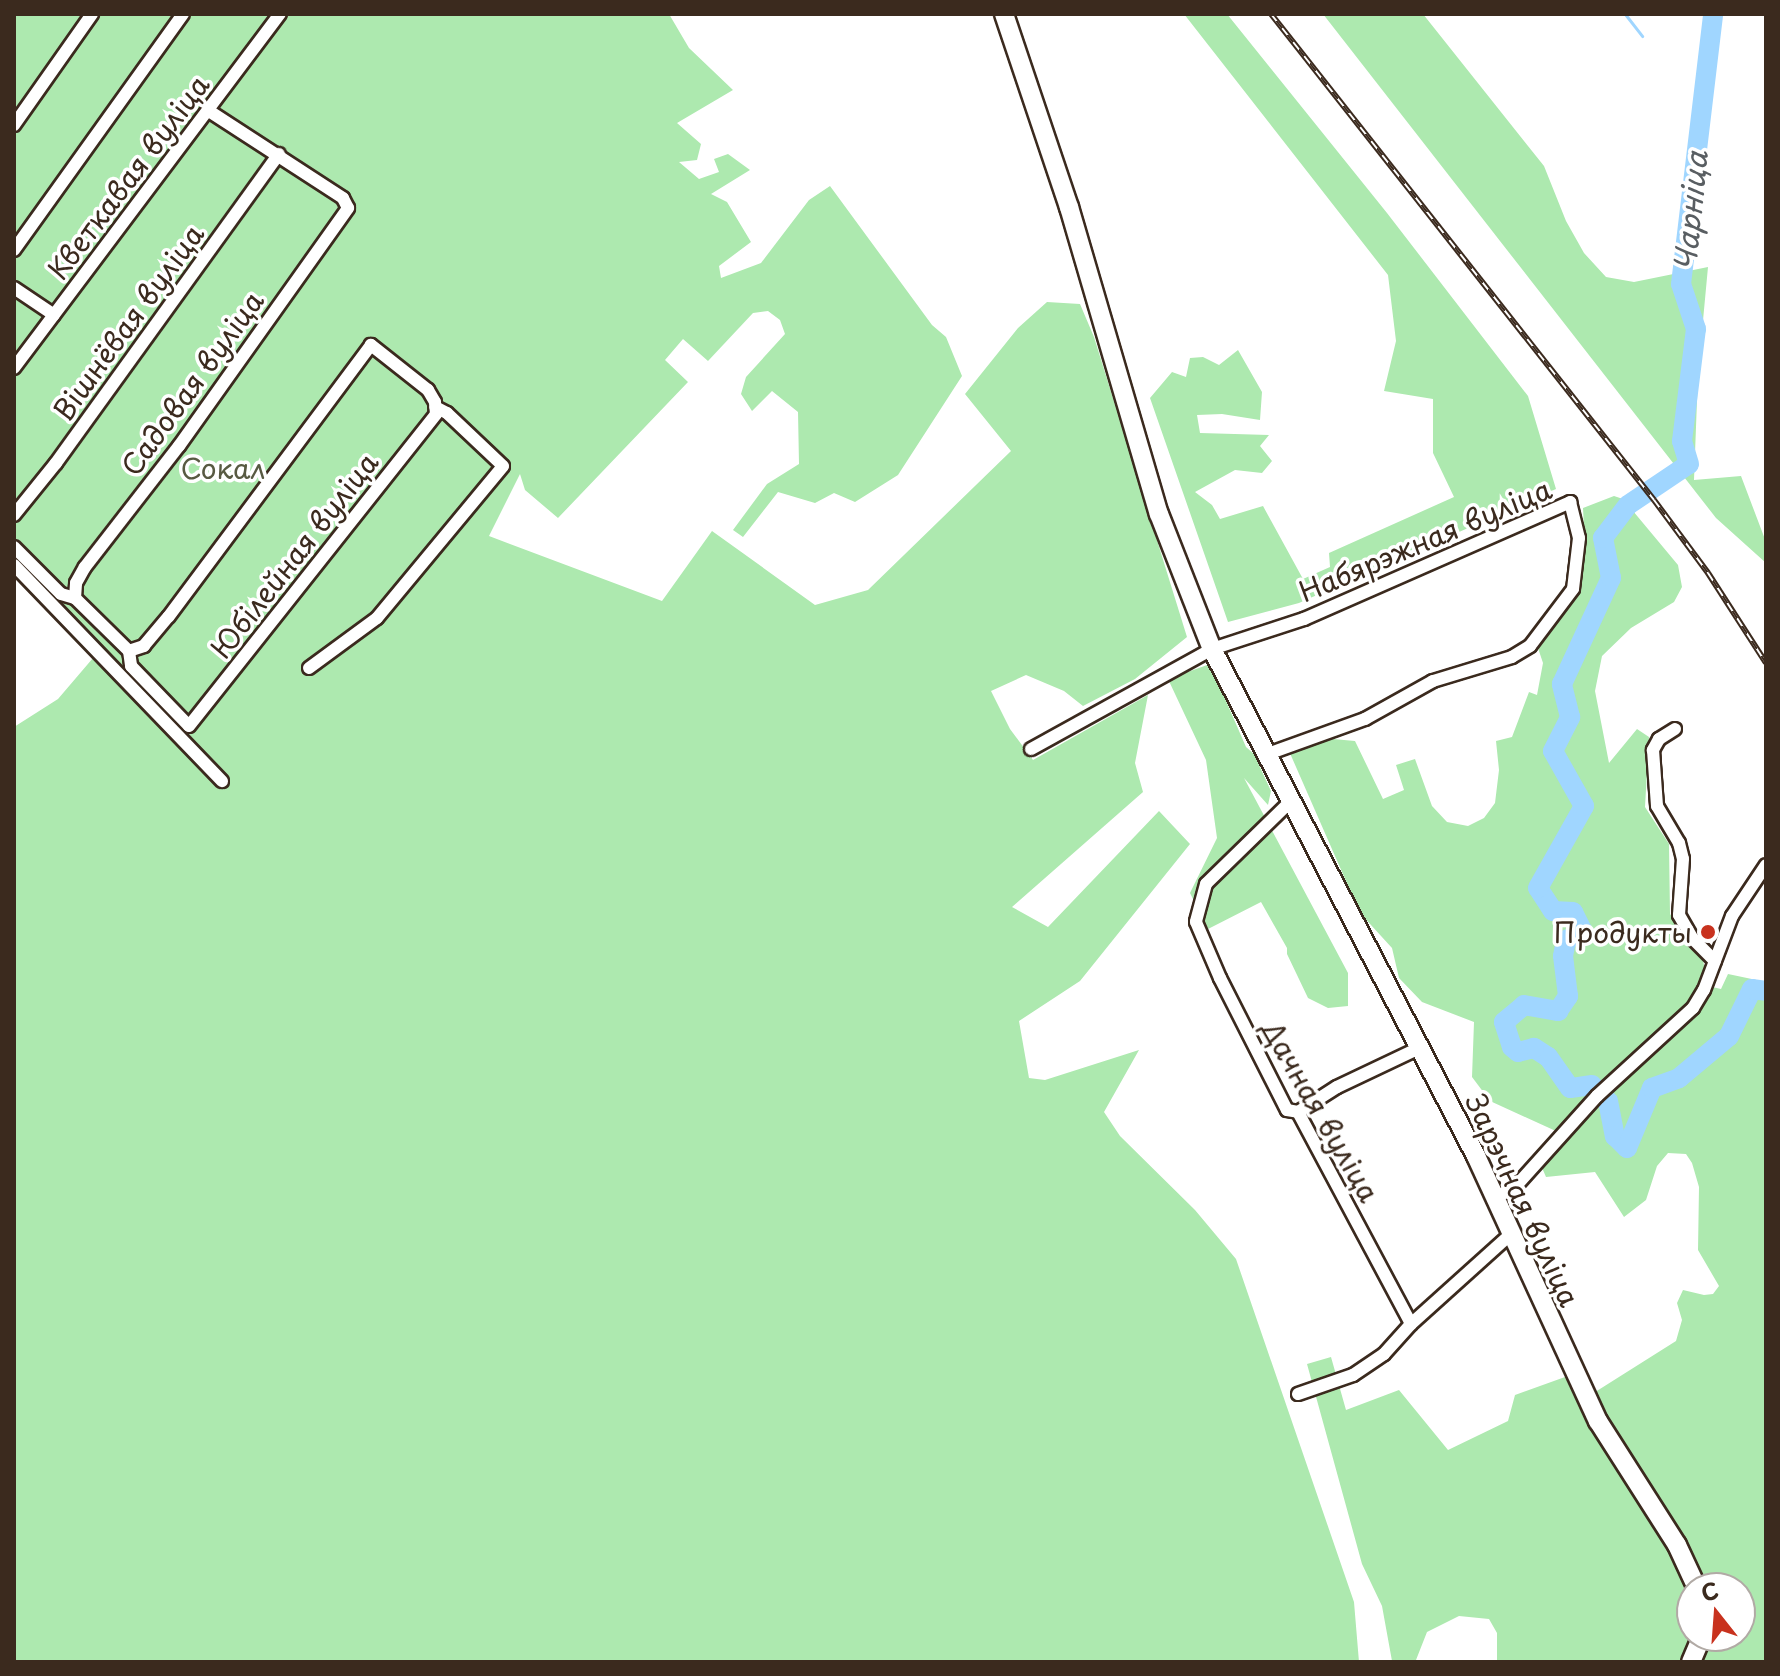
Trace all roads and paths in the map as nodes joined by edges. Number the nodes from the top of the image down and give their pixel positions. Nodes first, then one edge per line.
1 (92, 14) edge
2 (183, 14) edge
3 (280, 14) edge
4 (1004, 14) edge
5 (209, 111) junction
6 (14, 125) edge
7 (279, 154) junction
8 (14, 250) edge
9 (14, 288) edge
10 (54, 315) junction
11 (14, 368) edge
12 (436, 411) junction
13 (14, 515) edge
14 (14, 547) edge
15 (14, 565) edge
16 (75, 598) junction
17 (113, 636) junction
18 (1212, 649) junction
19 (98, 650) junction
20 (129, 651) junction
21 (309, 668) dead end
22 (1675, 729) dead end
23 (1031, 749) dead end
24 (1268, 754) junction
25 (222, 781) dead end
26 (1292, 800) junction
27 (1766, 865) edge
28 (1715, 961) junction
29 (1419, 1048) junction
30 (1298, 1112) junction
31 (1497, 1197) junction
32 (1511, 1234) junction
33 (1411, 1324) junction
34 (1298, 1394) dead end
35 (1690, 1572) edge

1 - 6 street
2 - 8 street
3 - 5 street, Кветкавая вуліца
4 - 18 street, Зарэчная вуліца
5 - 7 street
5 - 10 street, Кветкавая вуліца
7 - 13 street, Вішнёвая вуліца
7 - 16 street, Садовая вуліца
9 - 10 street
10 - 11 street, Кветкавая вуліца
12 - 20 street
12 - 20 street, Юбілейная вуліца
12 - 21 street
14 - 16 street
15 - 19 street
16 - 17 street
17 - 19 street
17 - 20 street
18 - 23 street, Набярэжная вуліца
18 - 24 street, Зарэчная вуліца
18 - 24 street, Набярэжная вуліца
19 - 25 street
22 - 28 street
24 - 26 street, Зарэчная вуліца
26 - 29 street, Зарэчная вуліца
26 - 30 street, Дачная вуліца
27 - 28 street
28 - 31 street
29 - 30 street
29 - 31 street, Зарэчная вуліца
30 - 33 street, Дачная вуліца
31 - 32 street, Зарэчная вуліца
32 - 33 street
32 - 35 street, Зарэчная вуліца
33 - 34 street

